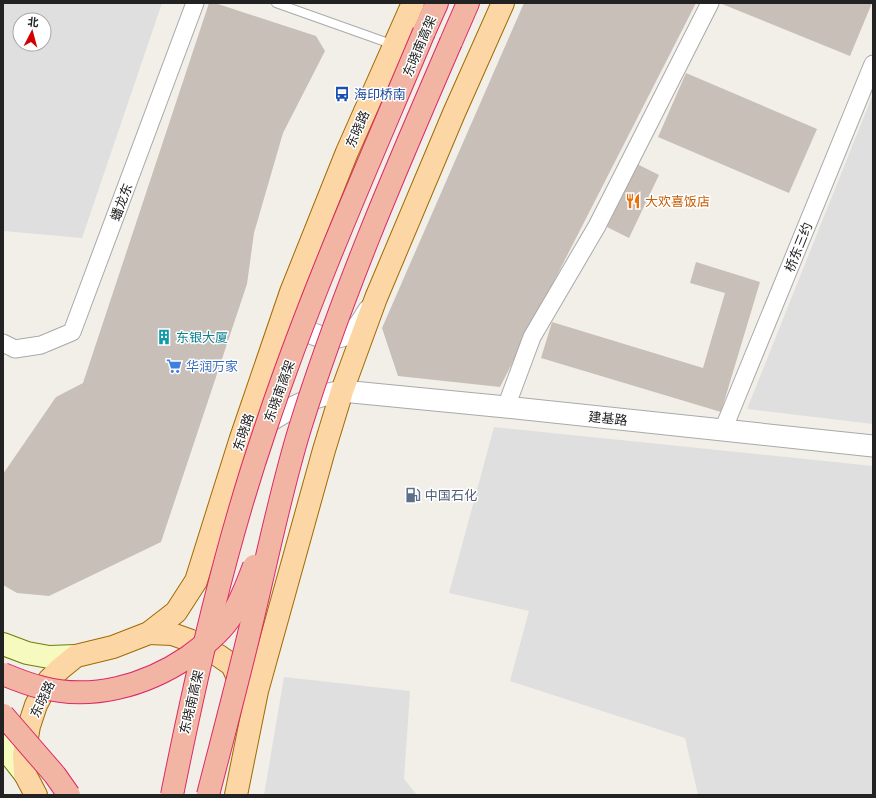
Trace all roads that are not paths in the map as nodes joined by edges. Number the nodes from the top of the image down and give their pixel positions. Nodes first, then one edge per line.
1 (195, 3) edge
2 (276, 3) edge
3 (413, 3) edge
4 (437, 3) edge
5 (468, 3) edge
6 (503, 3) edge
7 (710, 3) edge
8 (394, 46) junction
9 (873, 64) edge
10 (291, 292) junction
11 (376, 298) junction
12 (3, 343) edge
13 (342, 391) junction
14 (506, 407) junction
15 (723, 430) junction
16 (240, 441) junction
17 (873, 446) edge
18 (288, 470) junction
19 (149, 633) junction
20 (3, 644) edge
21 (76, 656) junction
22 (3, 674) edge
23 (3, 715) edge
24 (251, 718) junction
25 (3, 746) edge
26 (25, 774) junction
27 (36, 795) edge
28 (69, 795) edge
29 (172, 795) edge
30 (208, 795) edge
31 (236, 795) edge

1 - 12 street, 蟠龙东
2 - 8 lane
3 - 8 main road, 东晓路
4 - 29 highway, 东晓南高架, bridge
5 - 18 highway, bridge
6 - 11 main road
7 - 14 street
8 - 10 main road, 东晓路
9 - 15 street, 桥东三约
10 - 11 street
10 - 16 main road, 东晓路
11 - 13 main road
13 - 14 street, 建基路
13 - 16 street, 建基路
13 - 24 main road
14 - 15 street, 建基路
15 - 17 street, 建基路
16 - 19 main road, 东晓路
18 - 22 highway, bridge
18 - 30 highway, bridge
19 - 21 main road, 东晓路
19 - 24 main road
20 - 21 main road
21 - 26 main road, 东晓路
23 - 28 highway, bridge
24 - 31 main road
25 - 26 main road
26 - 27 main road, 东晓路

